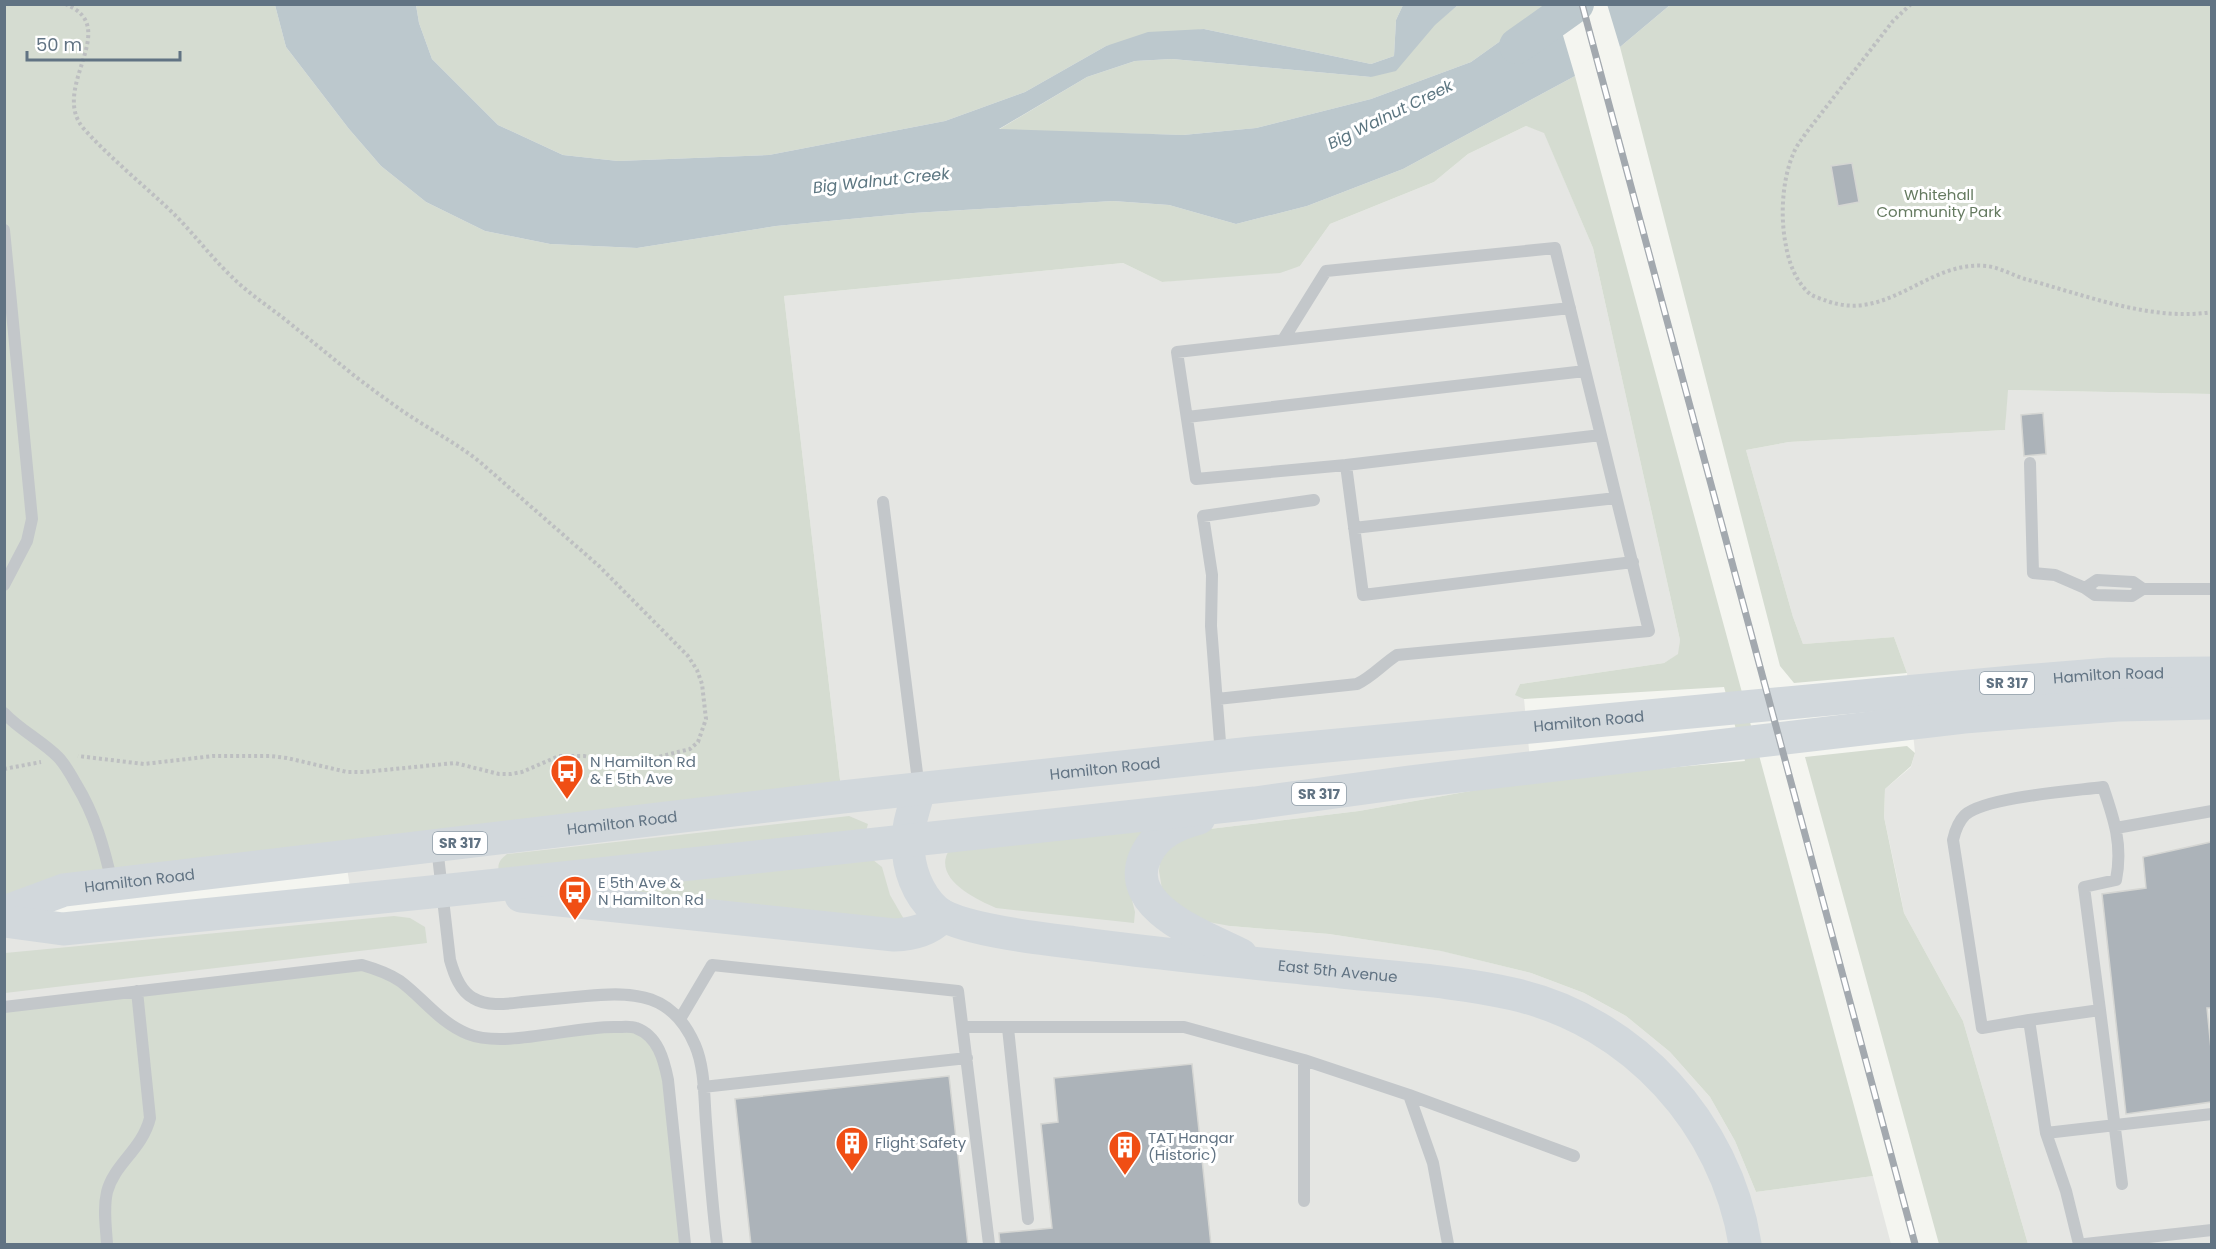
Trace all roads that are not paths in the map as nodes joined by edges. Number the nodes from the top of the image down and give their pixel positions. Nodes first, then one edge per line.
1 (4, 230) edge
2 (1569, 308) junction
3 (1283, 340) junction
4 (1585, 371) junction
5 (1186, 417) junction
6 (1601, 435) junction
7 (2030, 463) dead end
8 (1346, 465) junction
9 (1616, 498) junction
10 (1314, 500) dead end
11 (883, 502) dead end
12 (1354, 528) junction
13 (1633, 562) junction
14 (4, 585) edge
15 (2211, 589) edge
16 (2211, 673) edge
17 (1217, 699) junction
18 (2211, 703) edge
19 (4, 713) edge
20 (1221, 756) junction
21 (919, 790) junction
22 (1255, 803) junction
23 (2211, 811) edge
24 (2116, 828) junction
25 (907, 841) junction
26 (437, 845) junction
27 (112, 884) junction
28 (449, 890) junction
29 (4, 912) edge
30 (943, 916) junction
31 (4, 921) edge
32 (1256, 963) junction
33 (138, 991) junction
34 (4, 1007) edge
35 (2100, 1010) junction
36 (680, 1019) junction
37 (2030, 1020) junction
38 (963, 1027) junction
39 (1008, 1028) junction
40 (967, 1058) junction
41 (1304, 1060) junction
42 (703, 1087) junction
43 (1410, 1095) junction
44 (2211, 1114) edge
45 (2114, 1125) junction
46 (2046, 1133) junction
47 (1574, 1156) dead end
48 (2122, 1184) dead end
49 (1304, 1201) dead end
50 (1028, 1219) dead end
51 (2211, 1230) edge
52 (107, 1245) edge
53 (685, 1245) edge
54 (717, 1245) edge
55 (989, 1245) edge
56 (1448, 1245) edge
57 (1745, 1245) edge
58 (2079, 1245) edge
59 (2085, 1245) edge

1 - 14 lane
2 - 3 lane
2 - 3 lane
2 - 4 lane
3 - 5 lane
4 - 5 lane
4 - 6 lane
5 - 8 lane
6 - 8 lane
6 - 9 lane
7 - 15 lane
8 - 12 lane
9 - 12 lane
9 - 13 lane
10 - 17 lane
11 - 21 lane
12 - 13 lane
13 - 17 lane
16 - 20 main road, Hamilton Road / SR 317
17 - 20 lane
18 - 22 main road, Hamilton Road / SR 317
19 - 27 lane
20 - 21 main road, Hamilton Road / SR 317
21 - 25 main road, East 5th Avenue
21 - 26 main road, Hamilton Road / SR 317
22 - 25 main road, Hamilton Road / SR 317
22 - 32 main road
23 - 24 lane
24 - 35 lane
24 - 37 lane
25 - 28 main road, Hamilton Road / SR 317
25 - 30 main road, East 5th Avenue
26 - 27 main road, Hamilton Road / SR 317
26 - 28 lane
27 - 29 main road, Hamilton Road / SR 317
28 - 30 main road
28 - 31 main road, Hamilton Road / SR 317
28 - 36 lane
30 - 32 main road, East 5th Avenue
32 - 57 main road, East 5th Avenue
33 - 34 lane
33 - 52 lane
33 - 53 lane
35 - 37 lane
35 - 45 lane
36 - 38 lane
36 - 42 lane
37 - 46 lane
38 - 39 lane
38 - 40 lane
39 - 41 lane
39 - 50 lane
40 - 42 lane
40 - 55 lane
41 - 43 lane
41 - 49 lane
42 - 54 lane
43 - 47 lane
43 - 56 lane
44 - 45 lane
45 - 46 lane
45 - 48 lane
46 - 58 lane
51 - 59 lane

